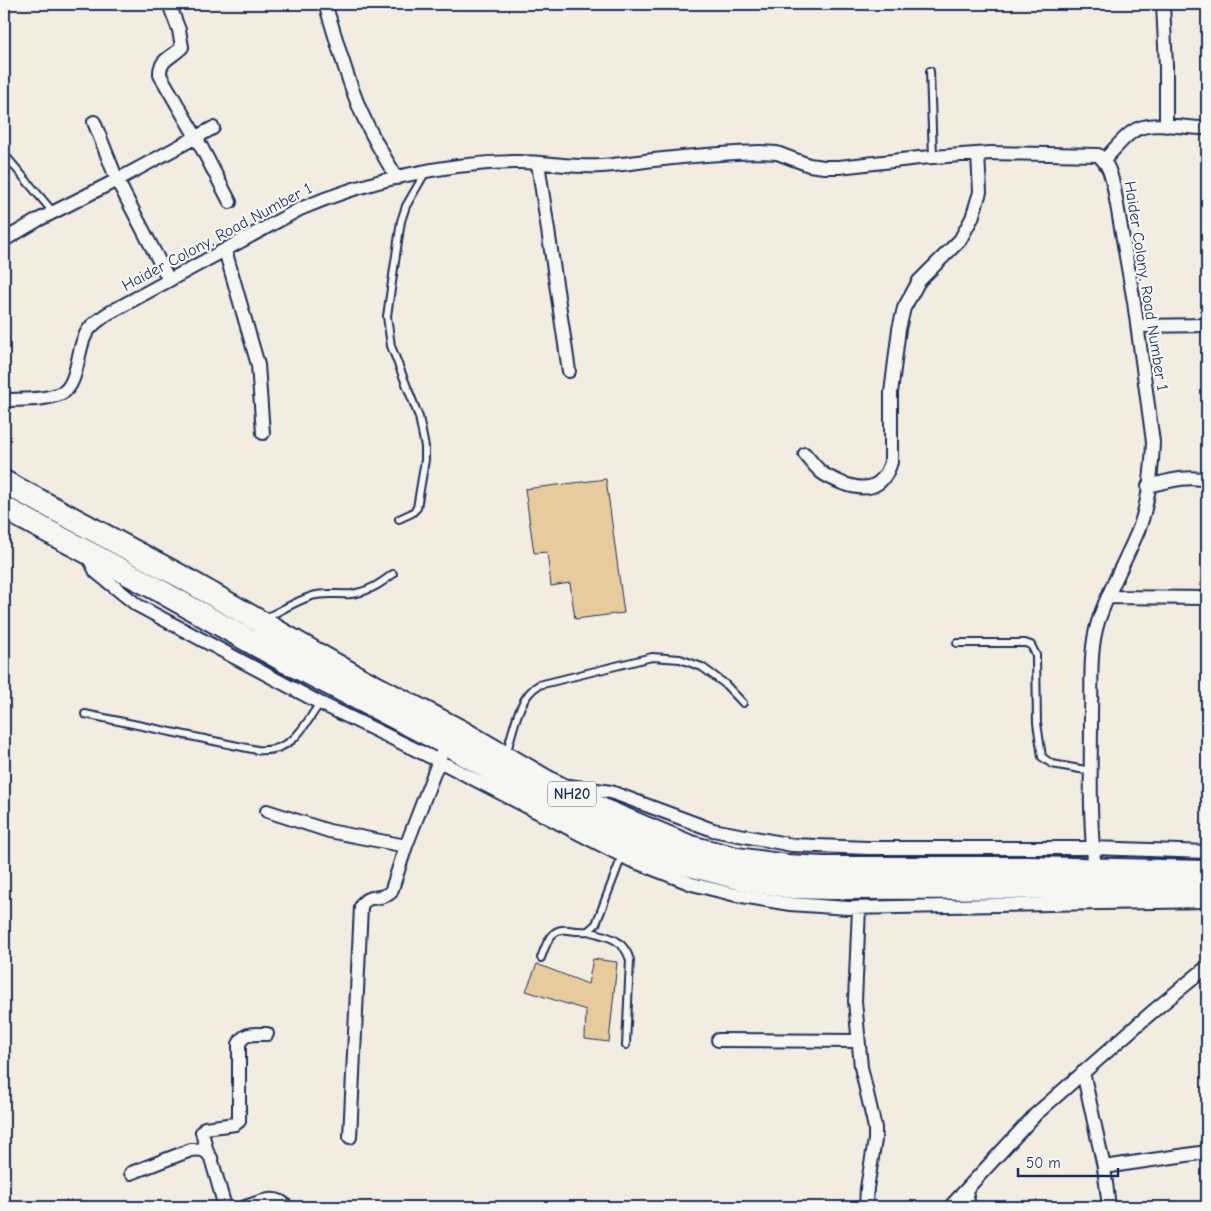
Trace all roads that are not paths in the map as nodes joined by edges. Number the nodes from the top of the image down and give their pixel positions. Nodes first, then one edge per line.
1 (169, 4) edge
2 (325, 4) edge
3 (1162, 4) edge
4 (930, 71) dead end
5 (94, 122) dead end
6 (1166, 126) junction
7 (214, 128) dead end
8 (1207, 128) edge
9 (196, 137) junction
10 (4, 154) edge
11 (978, 154) junction
12 (933, 157) junction
13 (1104, 160) junction
14 (538, 163) junction
15 (426, 172) junction
16 (397, 178) junction
17 (117, 180) junction
18 (230, 202) dead end
19 (53, 212) junction
20 (4, 240) edge
21 (225, 250) junction
22 (170, 280) junction
23 (1207, 325) edge
24 (1138, 326) junction
25 (570, 371) dead end
26 (4, 400) edge
27 (262, 433) dead end
28 (805, 454) dead end
29 (1207, 480) edge
30 (4, 482) edge
31 (1148, 486) junction
32 (4, 508) edge
33 (399, 519) dead end
34 (84, 550) junction
35 (393, 574) dead end
36 (1108, 597) junction
37 (1207, 598) edge
38 (260, 621) junction
39 (956, 643) dead end
40 (320, 703) junction
41 (743, 703) dead end
42 (85, 714) dead end
43 (445, 744) junction
44 (505, 757) junction
45 (1091, 771) junction
46 (267, 811) dead end
47 (406, 846) junction
48 (1207, 852) edge
49 (622, 856) junction
50 (1094, 859) junction
51 (1207, 872) edge
52 (1207, 887) edge
53 (1207, 901) edge
54 (860, 908) junction
55 (588, 931) junction
56 (541, 958) dead end
57 (1207, 967) edge
58 (267, 1034) dead end
59 (718, 1040) dead end
60 (858, 1041) junction
61 (626, 1045) dead end
62 (1083, 1072) junction
63 (350, 1137) dead end
64 (207, 1152) junction
65 (1207, 1152) edge
66 (1104, 1167) junction
67 (132, 1173) dead end
68 (966, 1190) junction
69 (225, 1207) edge
70 (245, 1207) edge
71 (287, 1207) edge
72 (866, 1207) edge
73 (950, 1207) edge
74 (969, 1207) edge
75 (1108, 1207) edge

1 - 9 street
2 - 16 street
3 - 6 street
4 - 12 lane
5 - 17 street
6 - 8 street
6 - 13 street
7 - 9 street
9 - 17 street
9 - 18 street
10 - 19 lane
11 - 12 street, Haider Colony, Road Number 1
11 - 13 street, Haider Colony, Road Number 1
11 - 28 street
12 - 14 street, Haider Colony, Road Number 1
13 - 24 street, Haider Colony, Road Number 1
14 - 15 street, Haider Colony, Road Number 1
14 - 25 street
15 - 16 street, Haider Colony, Road Number 1
15 - 33 lane
16 - 21 street, Haider Colony, Road Number 1
17 - 19 street
17 - 22 street
19 - 20 street
21 - 22 street, Haider Colony, Road Number 1
21 - 27 street
22 - 26 street, Haider Colony, Road Number 1
23 - 24 street
24 - 31 street, Haider Colony, Road Number 1
29 - 31 street
30 - 38 highway, NH20
31 - 36 street, Haider Colony, Road Number 1
32 - 34 highway, NH20
34 - 40 street
34 - 43 highway, NH20
35 - 38 lane
36 - 37 street
36 - 45 street, Haider Colony, Road Number 1
38 - 43 highway, NH20
39 - 45 lane
40 - 42 lane
40 - 43 street
41 - 44 lane
43 - 44 highway, NH20
43 - 47 street
43 - 49 street
43 - 52 highway, NH20
44 - 50 highway, NH20
45 - 50 street, Haider Colony, Road Number 1
46 - 47 street
47 - 63 street
48 - 50 street
49 - 54 street
49 - 55 lane
50 - 51 highway, NH20
53 - 54 street
54 - 60 street
55 - 56 lane
55 - 61 lane
57 - 62 street
58 - 64 street
59 - 60 street
60 - 72 street
62 - 66 street
62 - 68 street
64 - 67 street
64 - 69 street
65 - 66 street
66 - 75 street
68 - 73 street
68 - 74 street
70 - 71 street

